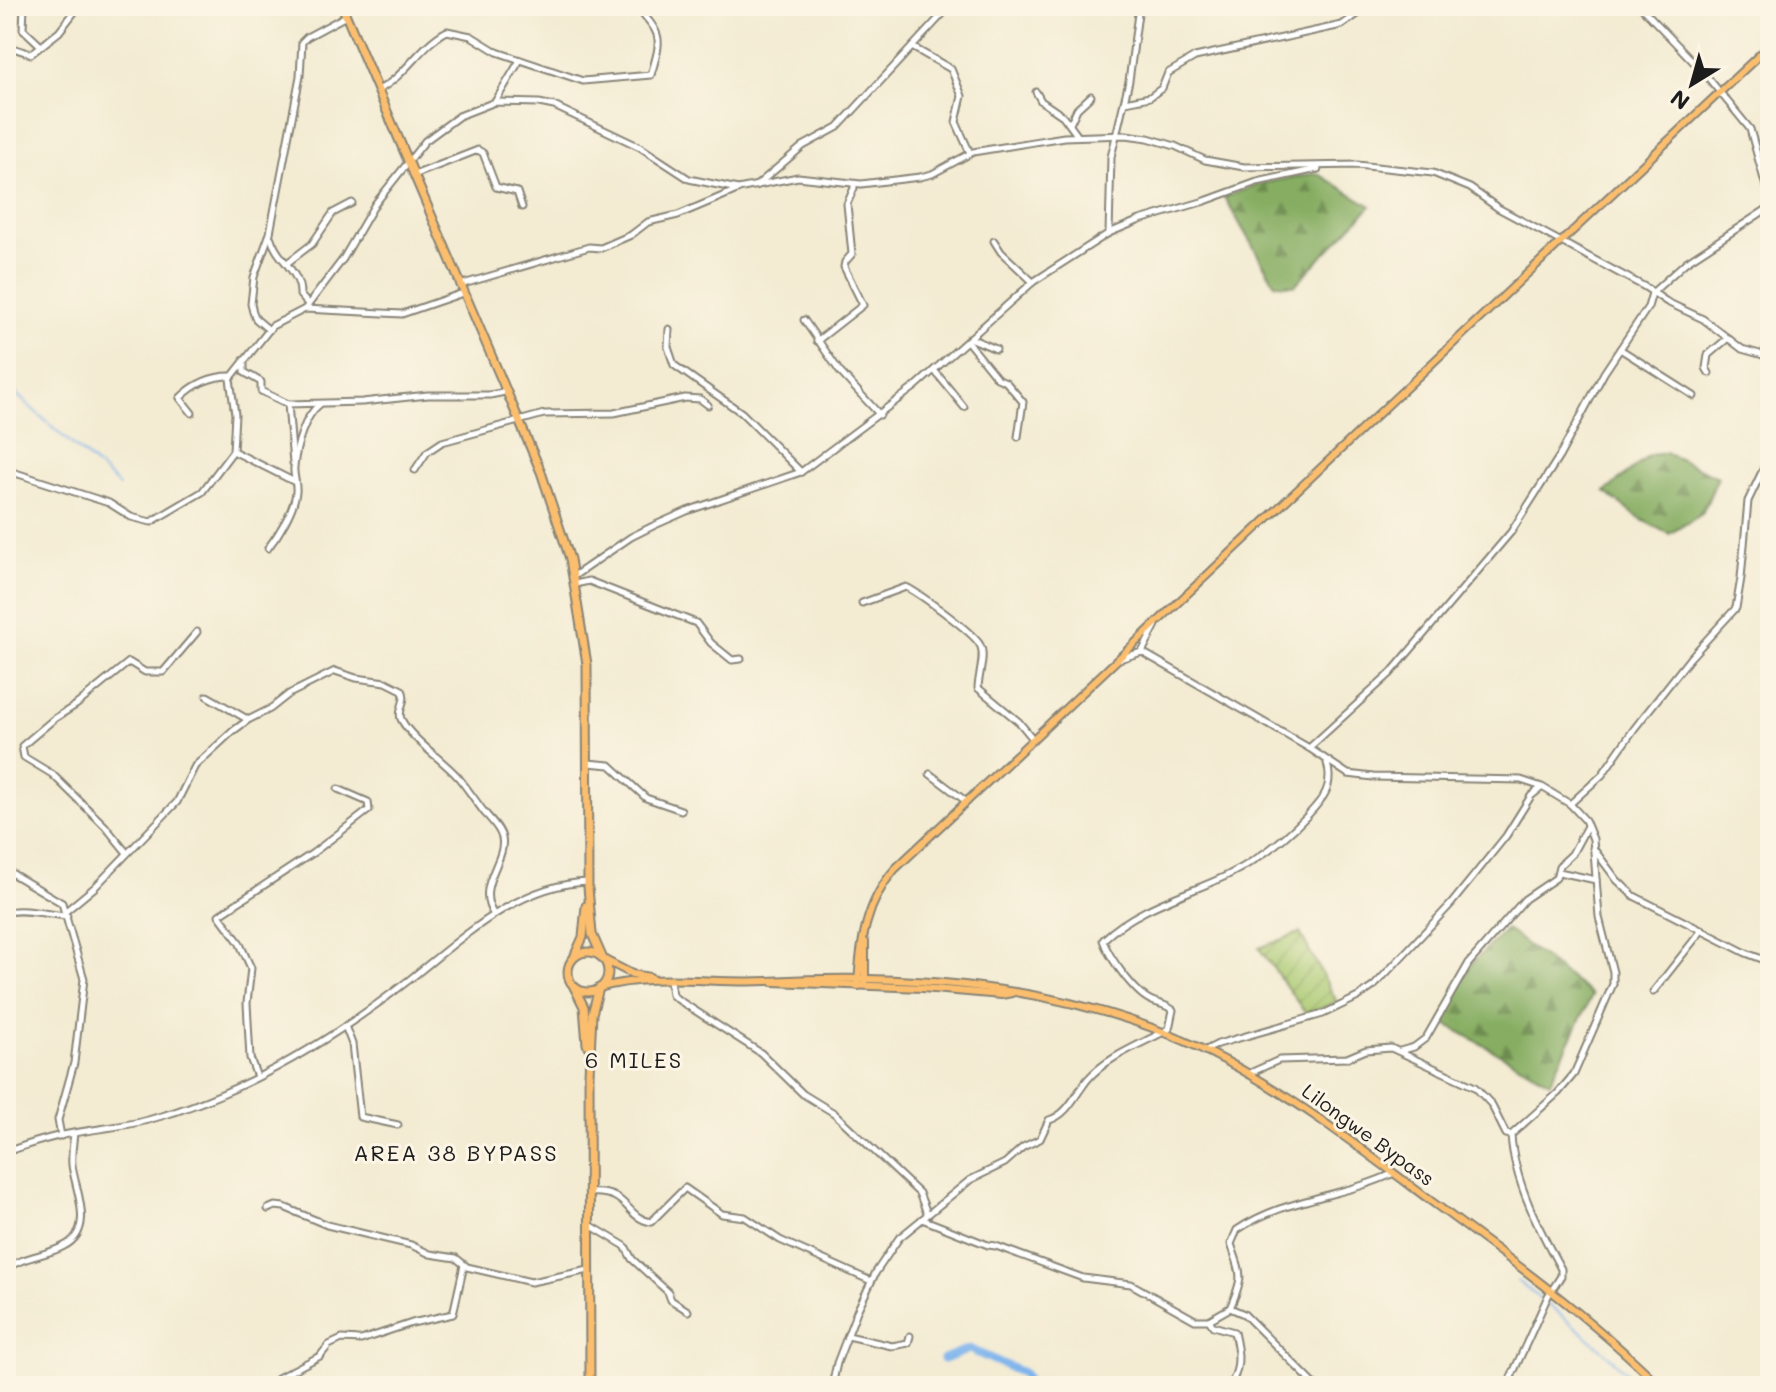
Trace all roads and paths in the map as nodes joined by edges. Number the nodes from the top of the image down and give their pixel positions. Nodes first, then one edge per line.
1 (24, 6) edge
2 (79, 6) edge
3 (342, 6) edge
4 (636, 6) edge
5 (950, 6) edge
6 (1139, 6) edge
7 (1369, 6) edge
8 (1640, 6) edge
9 (346, 16) junction
10 (6, 42) edge
11 (1770, 45) edge
12 (41, 46) junction
13 (912, 47) junction
14 (520, 60) junction
15 (378, 90) junction
16 (1036, 92) dead end
17 (1719, 93) junction
18 (1091, 96) dead end
19 (495, 102) junction
20 (1125, 102) junction
21 (1070, 125) junction
22 (1116, 135) junction
23 (1078, 136) junction
24 (970, 153) junction
25 (409, 161) junction
26 (1323, 167) junction
27 (414, 175) junction
28 (854, 184) junction
29 (756, 186) junction
30 (738, 189) junction
31 (1770, 192) edge
32 (352, 203) dead end
33 (522, 207) dead end
34 (1770, 207) edge
35 (270, 233) junction
36 (1109, 233) junction
37 (994, 241) dead end
38 (1562, 241) junction
39 (287, 263) junction
40 (1033, 282) junction
41 (462, 289) junction
42 (1652, 293) junction
43 (307, 307) junction
44 (804, 320) dead end
45 (669, 329) dead end
46 (269, 330) junction
47 (1728, 338) junction
48 (968, 340) junction
49 (817, 341) junction
50 (1770, 341) edge
51 (996, 349) dead end
52 (1620, 349) junction
53 (1763, 355) junction
54 (244, 360) junction
55 (1770, 361) edge
56 (934, 370) junction
57 (1709, 373) dead end
58 (231, 376) junction
59 (505, 392) junction
60 (1694, 396) dead end
61 (320, 403) junction
62 (288, 404) junction
63 (708, 405) dead end
64 (964, 407) dead end
65 (192, 413) dead end
66 (880, 415) junction
67 (518, 420) junction
68 (1018, 437) dead end
69 (233, 451) junction
70 (1770, 455) edge
71 (293, 469) junction
72 (6, 470) edge
73 (415, 470) dead end
74 (801, 472) junction
75 (295, 482) junction
76 (268, 548) dead end
77 (575, 580) junction
78 (862, 603) dead end
79 (1157, 622) junction
80 (197, 632) dead end
81 (1142, 652) junction
82 (741, 659) dead end
83 (1118, 659) junction
84 (207, 696) dead end
85 (248, 720) junction
86 (1033, 739) junction
87 (1309, 748) junction
88 (1327, 762) junction
89 (588, 763) junction
90 (930, 774) dead end
91 (1542, 787) junction
92 (338, 789) dead end
93 (967, 802) junction
94 (1570, 804) junction
95 (681, 810) dead end
96 (1587, 825) junction
97 (1593, 848) junction
98 (127, 853) junction
99 (6, 870) edge
100 (1559, 872) junction
101 (1596, 880) junction
102 (588, 885) junction
103 (6, 913) edge
104 (66, 914) junction
105 (494, 915) junction
106 (1702, 930) junction
107 (573, 958) junction
108 (603, 959) junction
109 (862, 962) junction
110 (1770, 962) edge
111 (828, 979) junction
112 (885, 979) junction
113 (661, 980) junction
114 (670, 980) junction
115 (768, 981) junction
116 (861, 982) junction
117 (572, 983) junction
118 (599, 988) junction
119 (1653, 992) dead end
120 (1012, 993) junction
121 (345, 1026) junction
122 (1162, 1033) junction
123 (1204, 1051) junction
124 (1400, 1051) junction
125 (589, 1074) junction
126 (1248, 1074) junction
127 (257, 1077) junction
128 (398, 1125) dead end
129 (74, 1133) junction
130 (1511, 1135) junction
131 (61, 1136) junction
132 (6, 1152) edge
133 (1394, 1173) junction
134 (589, 1193) junction
135 (268, 1209) dead end
136 (927, 1213) junction
137 (922, 1219) junction
138 (589, 1225) junction
139 (464, 1265) junction
140 (6, 1269) edge
141 (589, 1270) junction
142 (871, 1281) junction
143 (1551, 1290) junction
144 (1230, 1308) junction
145 (688, 1311) dead end
146 (1209, 1320) junction
147 (848, 1336) junction
148 (910, 1336) dead end
149 (270, 1386) edge
150 (590, 1386) edge
151 (832, 1386) edge
152 (1238, 1386) edge
153 (1316, 1386) edge
154 (1507, 1386) edge
155 (1660, 1386) edge

1 - 12 street
2 - 12 street
3 - 9 highway
4 - 14 street
5 - 13 street
6 - 20 street
7 - 20 street
8 - 17 street
9 - 15 highway
9 - 35 street
10 - 12 street
11 - 17 main road
13 - 24 street
13 - 29 street
14 - 15 street
14 - 19 street
15 - 25 highway
16 - 21 street
17 - 31 street
17 - 38 main road
18 - 21 street
19 - 25 street
19 - 30 street
20 - 22 street
21 - 23 street
22 - 23 street
22 - 26 street
22 - 36 street
23 - 24 street
24 - 28 street
25 - 27 highway
25 - 43 street
26 - 36 street
26 - 38 street
27 - 33 street
27 - 41 highway
28 - 29 street
28 - 49 street
29 - 30 street
30 - 41 street
32 - 39 street
34 - 42 street
35 - 39 street
35 - 46 street
36 - 40 street
37 - 40 street
38 - 42 street
38 - 79 main road
39 - 43 street
40 - 48 street
41 - 43 street
41 - 59 highway
42 - 47 street
42 - 52 street
43 - 46 street
44 - 49 street
45 - 74 street
46 - 54 street
47 - 53 street
47 - 57 street
48 - 51 street
48 - 56 street
48 - 68 street
49 - 66 street
50 - 53 street
52 - 60 street
52 - 87 street
53 - 55 street
54 - 58 street
54 - 62 street
56 - 64 street
56 - 66 street
58 - 65 street
58 - 69 street
59 - 61 street
59 - 67 highway
61 - 62 street
61 - 71 street
62 - 71 street
63 - 67 street
66 - 74 street
67 - 73 street
67 - 77 highway
69 - 72 street
69 - 75 street
70 - 94 street
71 - 75 street
74 - 77 street
75 - 76 street
77 - 82 street
77 - 89 highway
78 - 86 street
79 - 81 street
79 - 83 main road
80 - 98 street
81 - 83 street
81 - 87 street
83 - 86 main road
84 - 85 street
85 - 98 street
85 - 105 street
86 - 93 main road
87 - 88 street
88 - 91 street
88 - 122 street
89 - 95 street
89 - 102 highway
90 - 93 street
91 - 94 street
91 - 123 street
92 - 127 street
93 - 109 main road
94 - 96 street
96 - 97 street
96 - 100 street
97 - 101 street
97 - 106 street
98 - 104 street
99 - 104 street
100 - 101 street
100 - 124 street
101 - 130 street
102 - 105 street
102 - 107 highway
102 - 108 highway
103 - 104 street
104 - 131 street
105 - 121 street
106 - 110 street
106 - 119 street
107 - 108 highway
107 - 117 highway
108 - 113 main road, Lilongwe Bypass
108 - 118 highway
109 - 111 main road
109 - 112 main road
109 - 116 main road
111 - 115 main road, Lilongwe Bypass
111 - 116 main road, Lilongwe Bypass
112 - 116 main road, Lilongwe Bypass
112 - 120 main road, Lilongwe Bypass
113 - 114 main road, Lilongwe Bypass
113 - 118 main road, Lilongwe Bypass
114 - 115 main road, Lilongwe Bypass
114 - 136 street
115 - 116 main road, Lilongwe Bypass
116 - 120 main road, Lilongwe Bypass
117 - 118 highway
117 - 125 highway
118 - 125 highway
120 - 122 main road, Lilongwe Bypass
121 - 127 street
121 - 128 street
122 - 123 main road, Lilongwe Bypass
122 - 136 street
123 - 126 main road, Lilongwe Bypass
124 - 126 street
124 - 130 street
125 - 134 highway
126 - 133 main road, Lilongwe Bypass
127 - 129 street
129 - 131 street
129 - 140 street
130 - 143 street
131 - 132 street
133 - 143 main road, Lilongwe Bypass
133 - 144 street
134 - 138 highway
134 - 142 street
135 - 139 street
136 - 137 street
137 - 142 street
137 - 146 street
138 - 141 highway
138 - 145 street
139 - 141 street
139 - 149 street
141 - 150 highway
142 - 147 street
143 - 154 street
143 - 155 main road, Lilongwe Bypass
144 - 146 street
144 - 153 street
146 - 152 street
147 - 148 street
147 - 151 street

